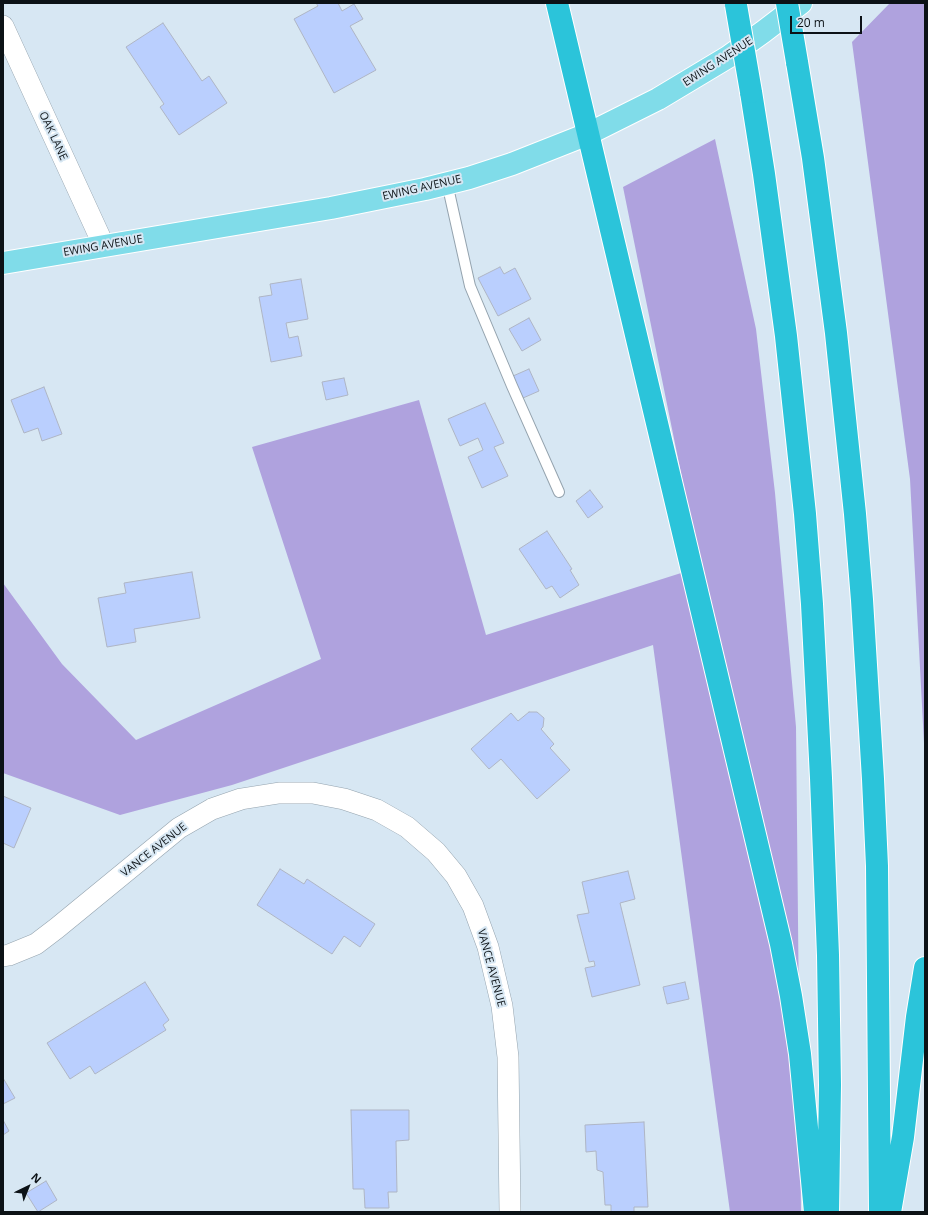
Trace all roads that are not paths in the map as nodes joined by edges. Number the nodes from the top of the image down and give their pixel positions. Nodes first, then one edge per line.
1 (558, 3) edge
2 (787, 3) edge
3 (801, 3) edge
4 (735, 4) edge
5 (3, 26) edge
6 (588, 134) junction
7 (448, 183) junction
8 (104, 246) junction
9 (3, 263) edge
10 (559, 492) dead end
11 (3, 956) edge
12 (925, 968) edge
13 (510, 1212) edge
14 (815, 1212) edge
15 (828, 1212) edge
16 (880, 1212) edge
17 (890, 1212) edge

1 - 6 highway
2 - 16 highway, bridge
3 - 6 main road, EWING AVENUE
4 - 15 highway, bridge
5 - 8 street, OAK LANE
6 - 7 main road, EWING AVENUE
6 - 14 highway
7 - 8 main road, EWING AVENUE
7 - 10 lane
8 - 9 main road, EWING AVENUE
11 - 13 street, VANCE AVENUE
12 - 17 highway

